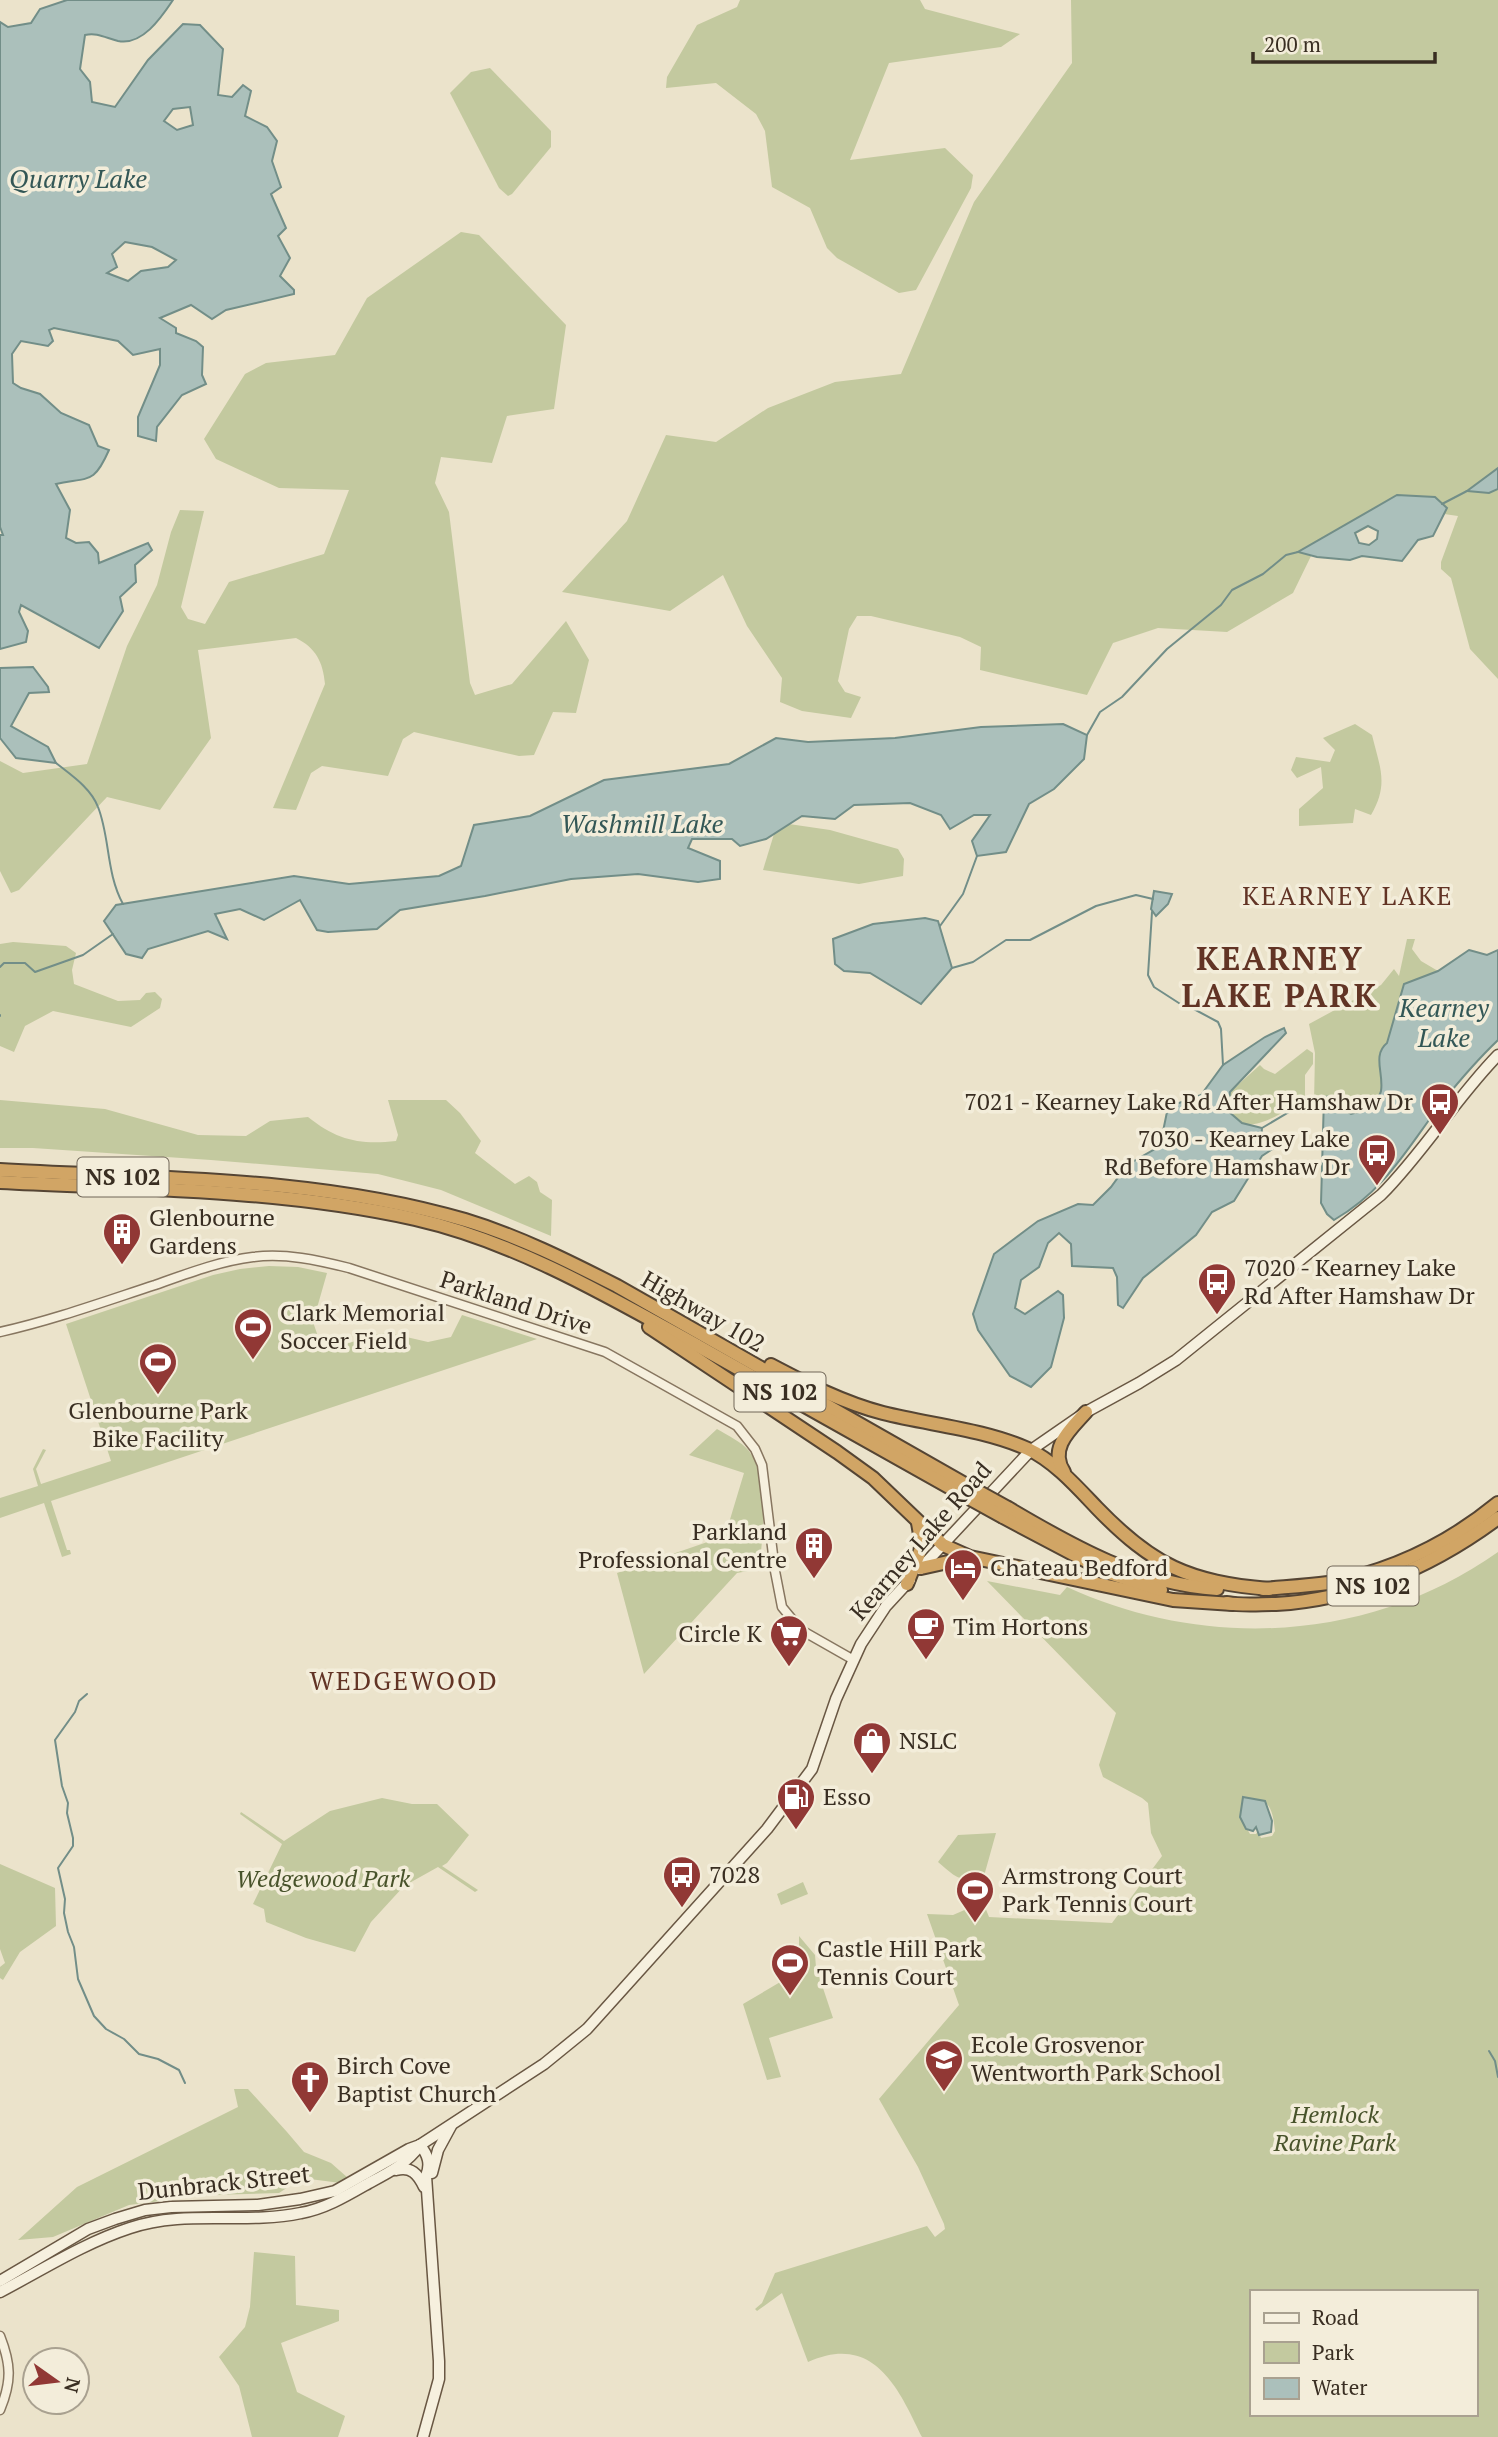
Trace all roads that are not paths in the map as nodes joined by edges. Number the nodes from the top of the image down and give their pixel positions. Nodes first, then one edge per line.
1 (1498, 1055) edge
2 (0, 1170) edge
3 (0, 1182) edge
4 (594, 1290) junction
5 (641, 1300) junction
6 (0, 1332) edge
7 (1086, 1412) junction
8 (1031, 1450) junction
9 (1070, 1481) junction
10 (967, 1491) junction
11 (1498, 1503) edge
12 (1006, 1513) junction
13 (1498, 1518) edge
14 (918, 1523) junction
15 (943, 1545) junction
16 (970, 1557) junction
17 (921, 1568) junction
18 (907, 1584) junction
19 (1269, 1589) junction
20 (1233, 1604) junction
21 (852, 1659) junction
22 (453, 2122) junction
23 (420, 2145) junction
24 (388, 2172) junction
25 (428, 2197) junction
26 (0, 2281) edge
27 (0, 2292) edge
28 (0, 2336) edge
29 (0, 2410) edge
30 (423, 2437) edge

1 - 7 main road, Kearney Lake Road
2 - 5 highway, Highway 102 / NS 102
3 - 4 highway, Highway 102 / NS 102
4 - 10 highway, Highway 102 / NS 102
4 - 14 highway
5 - 8 highway
5 - 10 highway, Highway 102 / NS 102
6 - 21 street, Parkland Drive
7 - 8 main road, Kearney Lake Road
7 - 9 highway
8 - 9 highway
8 - 15 main road, Kearney Lake Road
9 - 19 highway
10 - 12 highway, Highway 102 / NS 102, bridge
11 - 19 highway, Highway 102 / NS 102
12 - 19 highway, Highway 102 / NS 102
12 - 20 highway, Highway 102 / NS 102
13 - 20 highway, Highway 102 / NS 102
14 - 15 highway
14 - 18 highway
15 - 16 highway
15 - 17 main road, Kearney Lake Road
16 - 17 highway
16 - 20 highway
17 - 18 main road, Kearney Lake Road
18 - 21 main road, Kearney Lake Road
21 - 22 main road, Kearney Lake Road
22 - 23 main road, Kearney Lake Road
22 - 25 main road
23 - 24 main road, Dunbrack Street
23 - 25 main road
23 - 26 main road, Dunbrack Street
24 - 25 main road
24 - 27 main road, Dunbrack Street
25 - 30 main road
28 - 29 street

